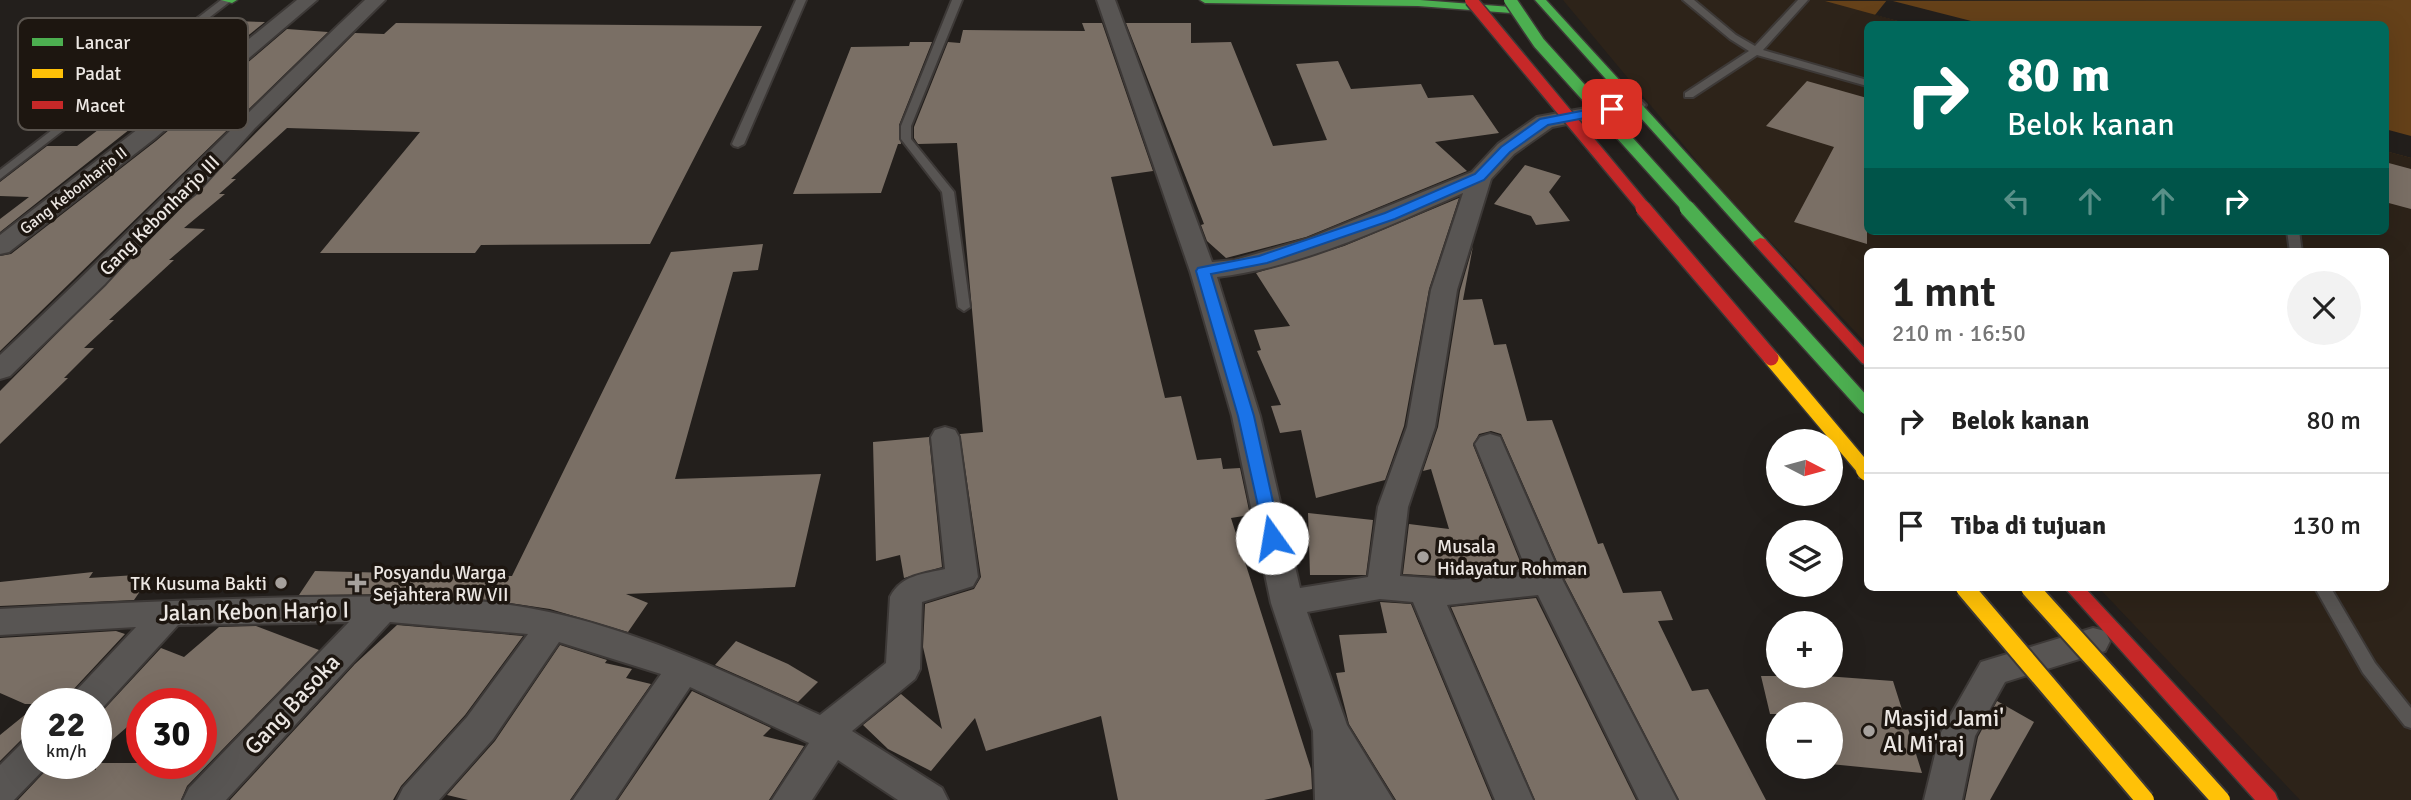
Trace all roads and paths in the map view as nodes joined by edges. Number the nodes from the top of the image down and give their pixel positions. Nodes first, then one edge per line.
1 (228, 0) edge
2 (309, 0) edge
3 (376, 0) edge
4 (801, 0) edge
5 (957, 0) edge
6 (1106, 0) edge
7 (1205, 0) edge
8 (1290, 0) edge
9 (1471, 0) edge
10 (1510, 0) edge
11 (1688, 0) edge
12 (1803, 0) edge
13 (1544, 6) edge
14 (205, 18) edge
15 (248, 50) edge
16 (1756, 51) junction
17 (1864, 82) edge
18 (1689, 95) dead end
19 (1635, 105) junction
20 (248, 122) edge
21 (60, 130) edge
22 (151, 130) edge
23 (241, 130) edge
24 (738, 144) dead end
25 (0, 176) edge
26 (1480, 177) junction
27 (0, 247) edge
28 (1203, 271) junction
29 (964, 307) dead end
30 (1864, 357) edge
31 (0, 370) edge
32 (1864, 404) edge
33 (946, 437) dead end
34 (1490, 444) dead end
35 (1864, 468) edge
36 (1547, 581) junction
37 (1380, 587) junction
38 (1968, 591) edge
39 (2033, 591) edge
40 (2077, 591) edge
41 (2325, 591) edge
42 (1425, 592) junction
43 (1287, 603) junction
44 (382, 609) junction
45 (170, 611) junction
46 (0, 622) edge
47 (552, 626) junction
48 (2116, 634) junction
49 (684, 668) junction
50 (100, 688) edge
51 (2411, 721) edge
52 (1331, 731) junction
53 (828, 736) junction
54 (21, 768) edge
55 (0, 789) edge
56 (202, 800) edge
57 (416, 800) edge
58 (592, 800) edge
59 (791, 800) edge
60 (929, 800) edge
61 (1335, 800) edge
62 (1374, 800) edge
63 (1514, 800) edge
64 (1658, 800) edge
65 (1943, 800) edge
66 (2145, 800) edge
67 (2221, 800) edge
68 (2268, 800) edge

1 - 14 lane
2 - 15 street, Gang Kebonharjo II
3 - 20 street, Gang Kebonharjo III
4 - 24 lane
5 - 29 lane
6 - 28 street
7 - 8 main road
8 - 13 main road
9 - 35 main road, bridge
10 - 32 main road, bridge
11 - 16 lane
12 - 16 lane
13 - 19 main road
16 - 17 lane
16 - 18 lane
19 - 26 street
19 - 30 main road
21 - 25 lane
22 - 27 street, Gang Kebonharjo II
23 - 31 street, Gang Kebonharjo III
26 - 28 street
26 - 37 street
28 - 43 street
33 - 53 street
34 - 36 street
36 - 42 street
36 - 64 street
37 - 42 street
37 - 43 street
38 - 66 main road, bridge
39 - 67 main road, bridge
40 - 48 main road
41 - 51 lane
42 - 63 street
43 - 52 street
44 - 45 street, Jalan Kebon Harjo I
44 - 47 street, Jalan Kebon Harjo I
44 - 56 street, Gang Basoka
45 - 46 street, Jalan Kebon Harjo I
45 - 50 street
47 - 49 street, Jalan Kebon Harjo I
47 - 57 street
48 - 65 street
48 - 68 main road
49 - 53 street, Jalan Kebon Harjo I
49 - 58 street
52 - 61 street
52 - 62 street
53 - 59 street
53 - 60 street, Jalan Kebon Harjo I
54 - 55 street

